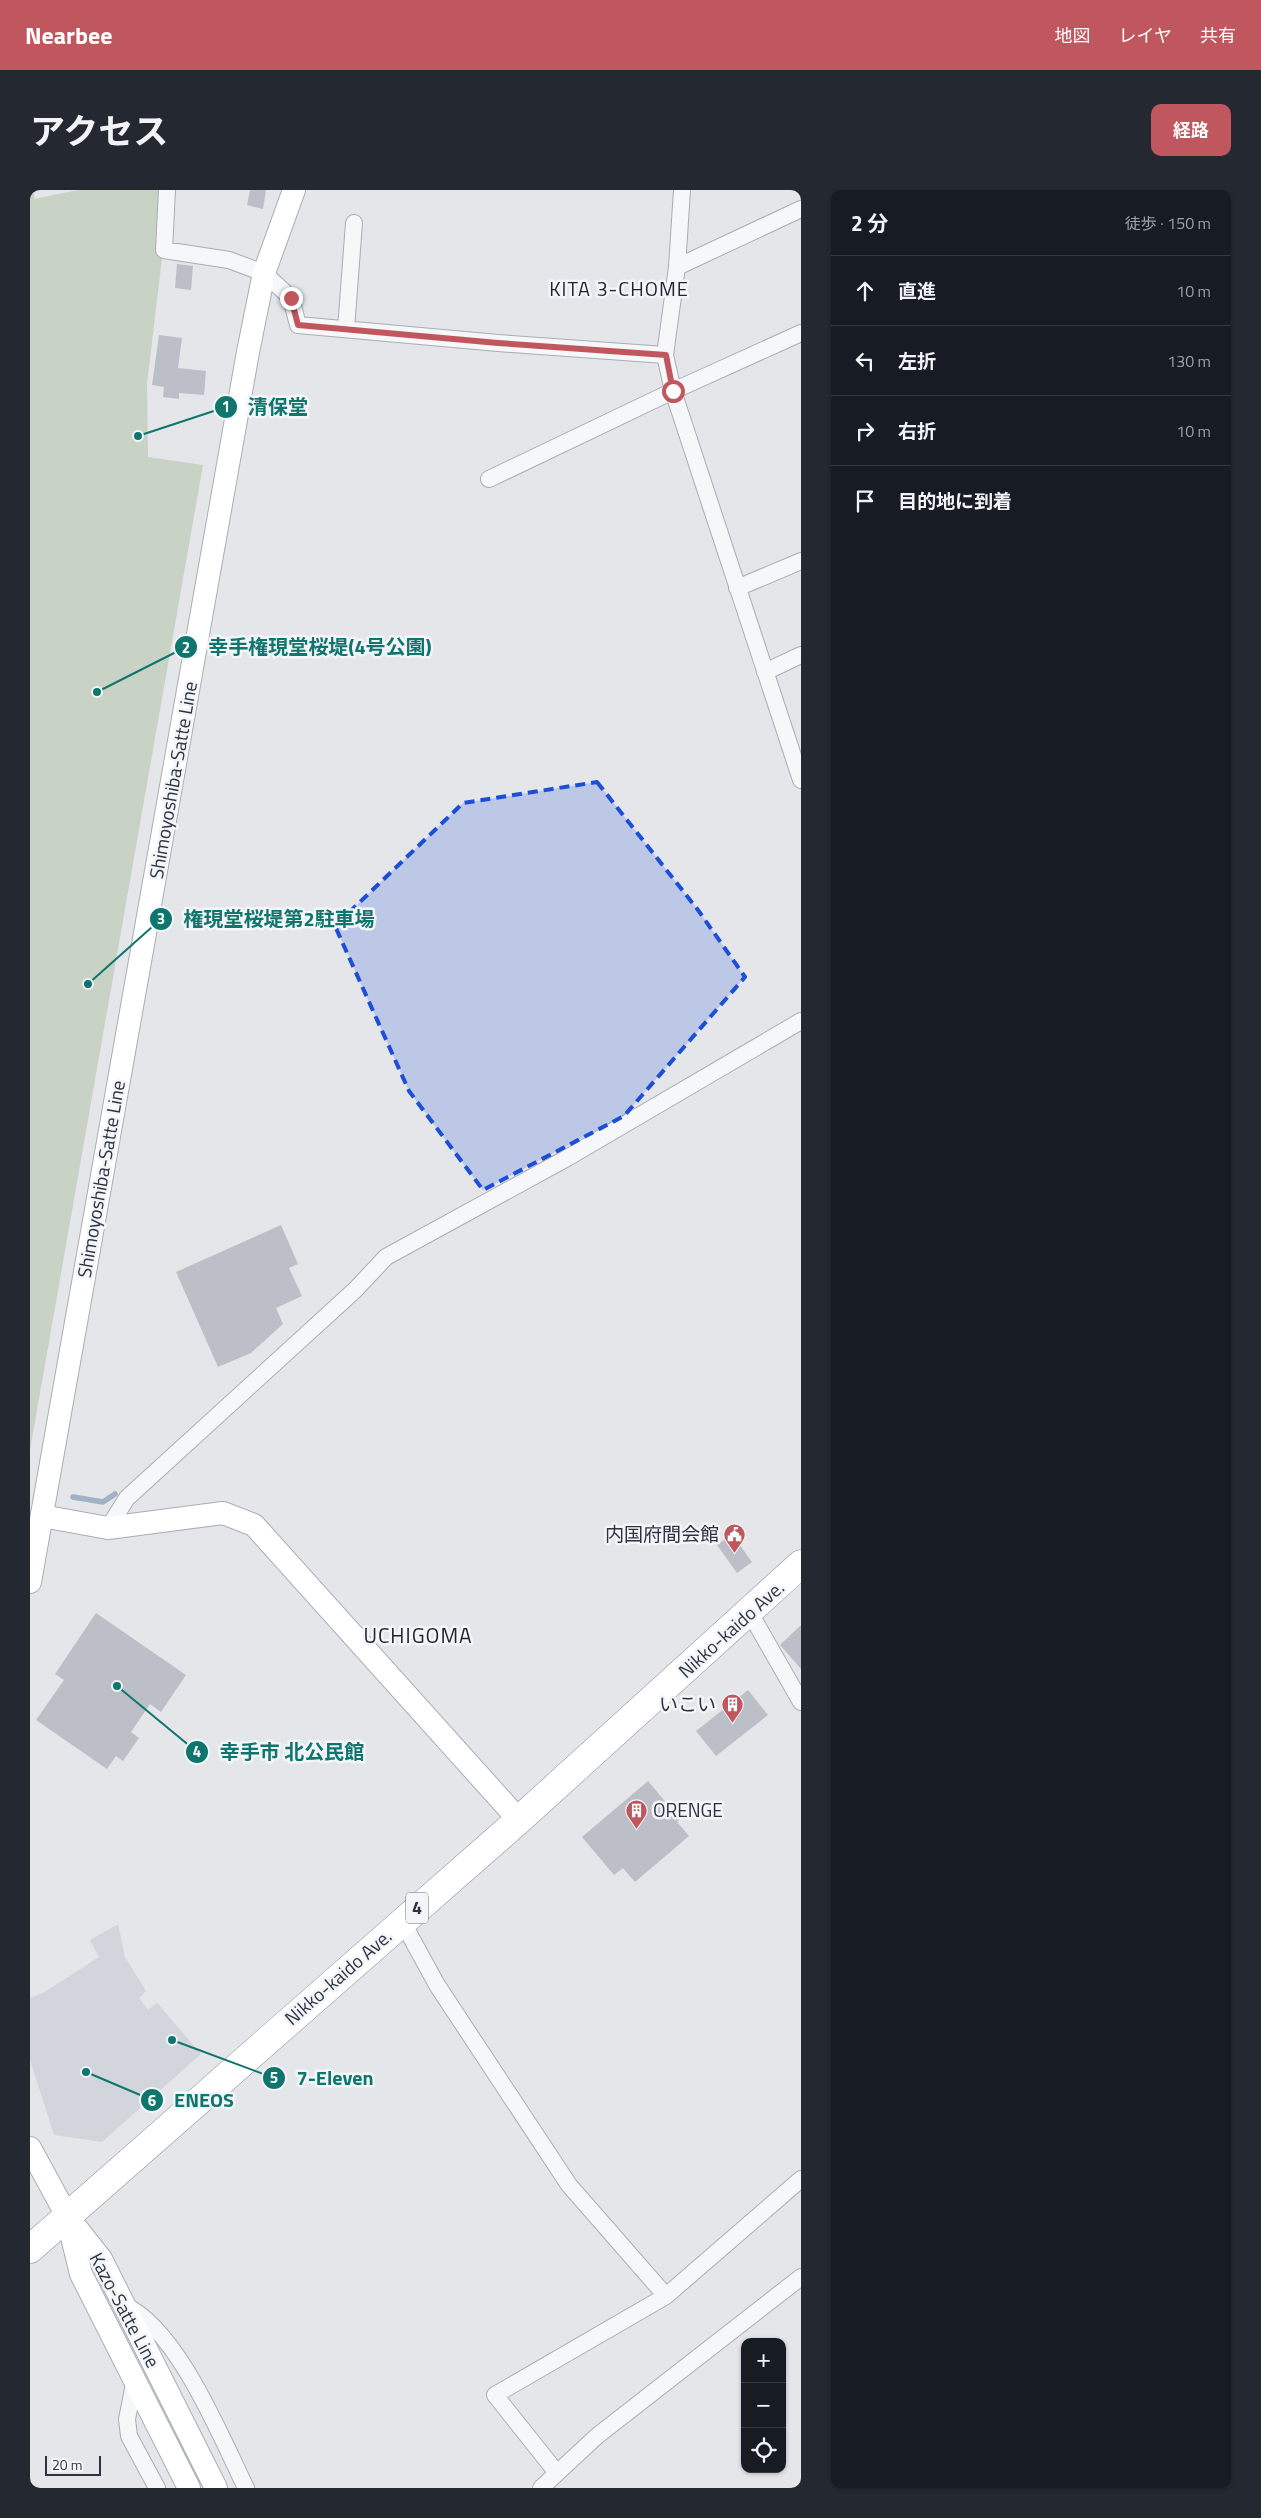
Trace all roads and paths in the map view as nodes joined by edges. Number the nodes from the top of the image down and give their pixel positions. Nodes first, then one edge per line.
1 (168, 190) edge
2 (294, 190) edge
3 (682, 190) edge
4 (801, 209) edge
5 (354, 223) dead end
6 (677, 267) junction
7 (264, 273) junction
8 (346, 329) junction
9 (801, 333) edge
10 (666, 355) junction
11 (673, 391) junction
12 (490, 479) dead end
13 (801, 561) edge
14 (737, 588) junction
15 (801, 655) edge
16 (765, 672) junction
17 (801, 780) edge
18 (801, 1021) edge
19 (42, 1516) junction
20 (108, 1528) junction
21 (801, 1564) edge
22 (30, 1582) edge
23 (750, 1613) junction
24 (801, 1702) edge
25 (519, 1820) junction
26 (402, 1921) junction
27 (30, 2148) edge
28 (801, 2179) edge
29 (67, 2216) junction
30 (30, 2249) edge
31 (801, 2277) edge
32 (666, 2296) junction
33 (124, 2304) junction
34 (134, 2384) junction
35 (557, 2473) junction
36 (157, 2488) edge
37 (189, 2488) edge
38 (216, 2488) edge
39 (246, 2488) edge
40 (541, 2488) edge

1 - 7 street
2 - 7 main road, Shimoyoshiba-Satte Line
3 - 6 street
4 - 6 street
5 - 8 street
6 - 10 street
7 - 8 street
7 - 19 main road, Shimoyoshiba-Satte Line
8 - 10 street
9 - 11 street
10 - 11 street
11 - 12 street
11 - 14 street
13 - 14 street
14 - 16 street
15 - 16 street
16 - 17 street
18 - 20 street
19 - 20 main road
19 - 22 main road, Shimoyoshiba-Satte Line
20 - 25 main road
21 - 23 highway, Nikko-kaido Ave. / 4
23 - 24 street
23 - 25 highway, Nikko-kaido Ave. / 4
25 - 26 highway, Nikko-kaido Ave. / 4
26 - 29 highway, Nikko-kaido Ave. / 4
26 - 32 street
27 - 29 main road
28 - 32 street
29 - 30 highway, Nikko-kaido Ave. / 4
29 - 33 main road, Kazo-Satte Line
29 - 34 main road, Kazo-Satte Line
31 - 35 street
32 - 35 street
33 - 38 main road, Kazo-Satte Line
33 - 39 street
34 - 36 street
34 - 37 main road, Kazo-Satte Line
35 - 40 street

